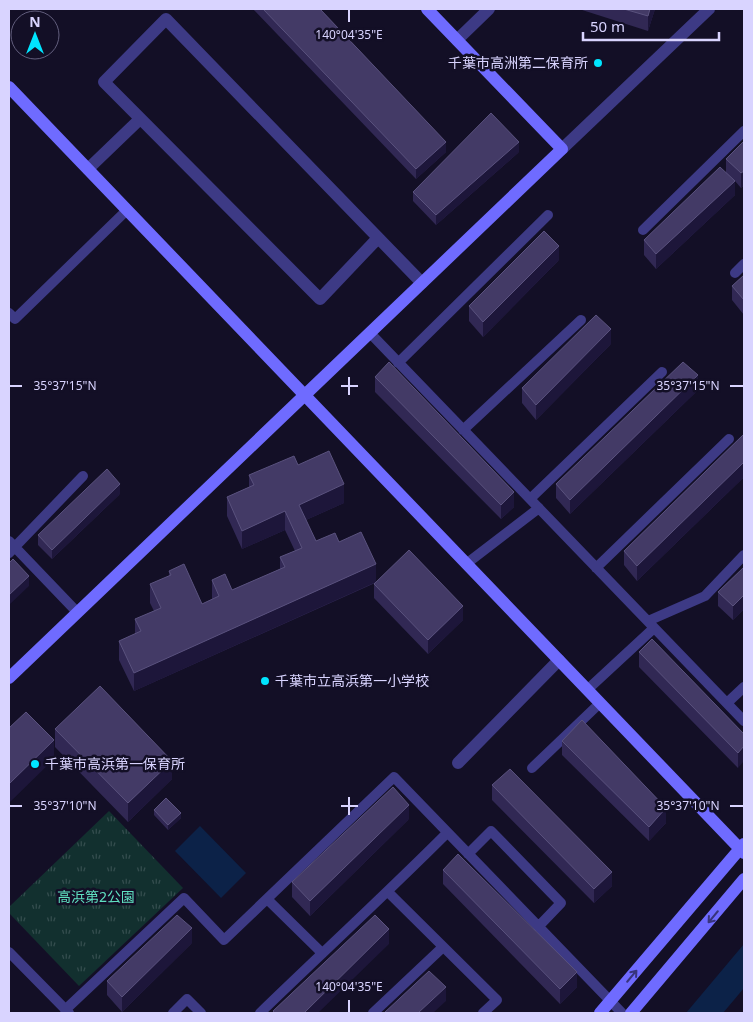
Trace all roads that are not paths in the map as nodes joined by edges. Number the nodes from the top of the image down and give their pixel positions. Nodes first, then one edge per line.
1 (427, 9) edge
2 (488, 9) edge
3 (709, 9) edge
4 (457, 40) junction
5 (9, 88) edge
6 (140, 119) junction
7 (744, 131) edge
8 (562, 149) junction
9 (88, 169) junction
10 (127, 210) junction
11 (548, 215) dead end
12 (643, 230) dead end
13 (378, 238) junction
14 (744, 264) edge
15 (735, 273) dead end
16 (422, 283) junction
17 (9, 313) edge
18 (581, 320) dead end
19 (370, 333) junction
20 (398, 363) junction
21 (662, 372) dead end
22 (305, 395) junction
23 (463, 430) junction
24 (729, 439) dead end
25 (83, 476) dead end
26 (530, 499) junction
27 (539, 508) junction
28 (11, 548) edge
29 (744, 555) edge
30 (466, 564) junction
31 (596, 568) junction
32 (77, 612) junction
33 (651, 624) junction
34 (559, 660) junction
35 (9, 678) edge
36 (744, 687) edge
37 (587, 690) junction
38 (600, 703) junction
39 (727, 703) junction
40 (744, 721) edge
41 (458, 763) dead end
42 (532, 768) dead end
43 (447, 833) junction
44 (743, 849) edge
45 (468, 854) junction
46 (744, 880) edge
47 (388, 892) junction
48 (267, 899) junction
49 (538, 927) junction
50 (443, 947) junction
51 (9, 952) edge
52 (322, 953) junction
53 (610, 1002) junction
54 (67, 1012) edge
55 (173, 1013) edge
56 (201, 1013) edge
57 (260, 1013) edge
58 (373, 1013) edge
59 (483, 1013) edge
60 (600, 1013) edge
61 (622, 1013) edge
62 (631, 1013) edge

1 - 4 street
2 - 4 street
3 - 8 street
4 - 8 street
5 - 9 street
6 - 9 street
6 - 13 street
6 - 13 street
7 - 12 lane
8 - 16 street
9 - 10 street
10 - 17 lane
10 - 22 street
11 - 20 lane
13 - 16 street
14 - 15 lane
16 - 19 street
18 - 23 lane
19 - 20 lane
19 - 22 street
20 - 23 lane
21 - 26 lane
22 - 30 street
22 - 32 street
23 - 26 lane
24 - 31 lane
25 - 28 lane
26 - 27 lane
27 - 30 lane
27 - 31 lane
28 - 32 lane
29 - 33 lane
30 - 34 street
31 - 33 lane
32 - 35 street
33 - 37 lane
33 - 39 lane
34 - 37 street
34 - 41 street
36 - 39 lane
37 - 38 street
38 - 42 lane
38 - 44 street
39 - 40 lane
43 - 45 lane
43 - 47 lane
43 - 48 lane
53 -> 44 street
45 - 49 lane
45 - 49 lane
46 -> 62 street
47 - 50 lane
47 - 52 lane
48 - 52 lane
48 - 54 lane
49 - 53 lane
50 - 58 lane
50 - 59 lane
51 - 54 lane
52 - 57 lane
53 - 60 street
53 - 61 lane
55 - 56 lane

